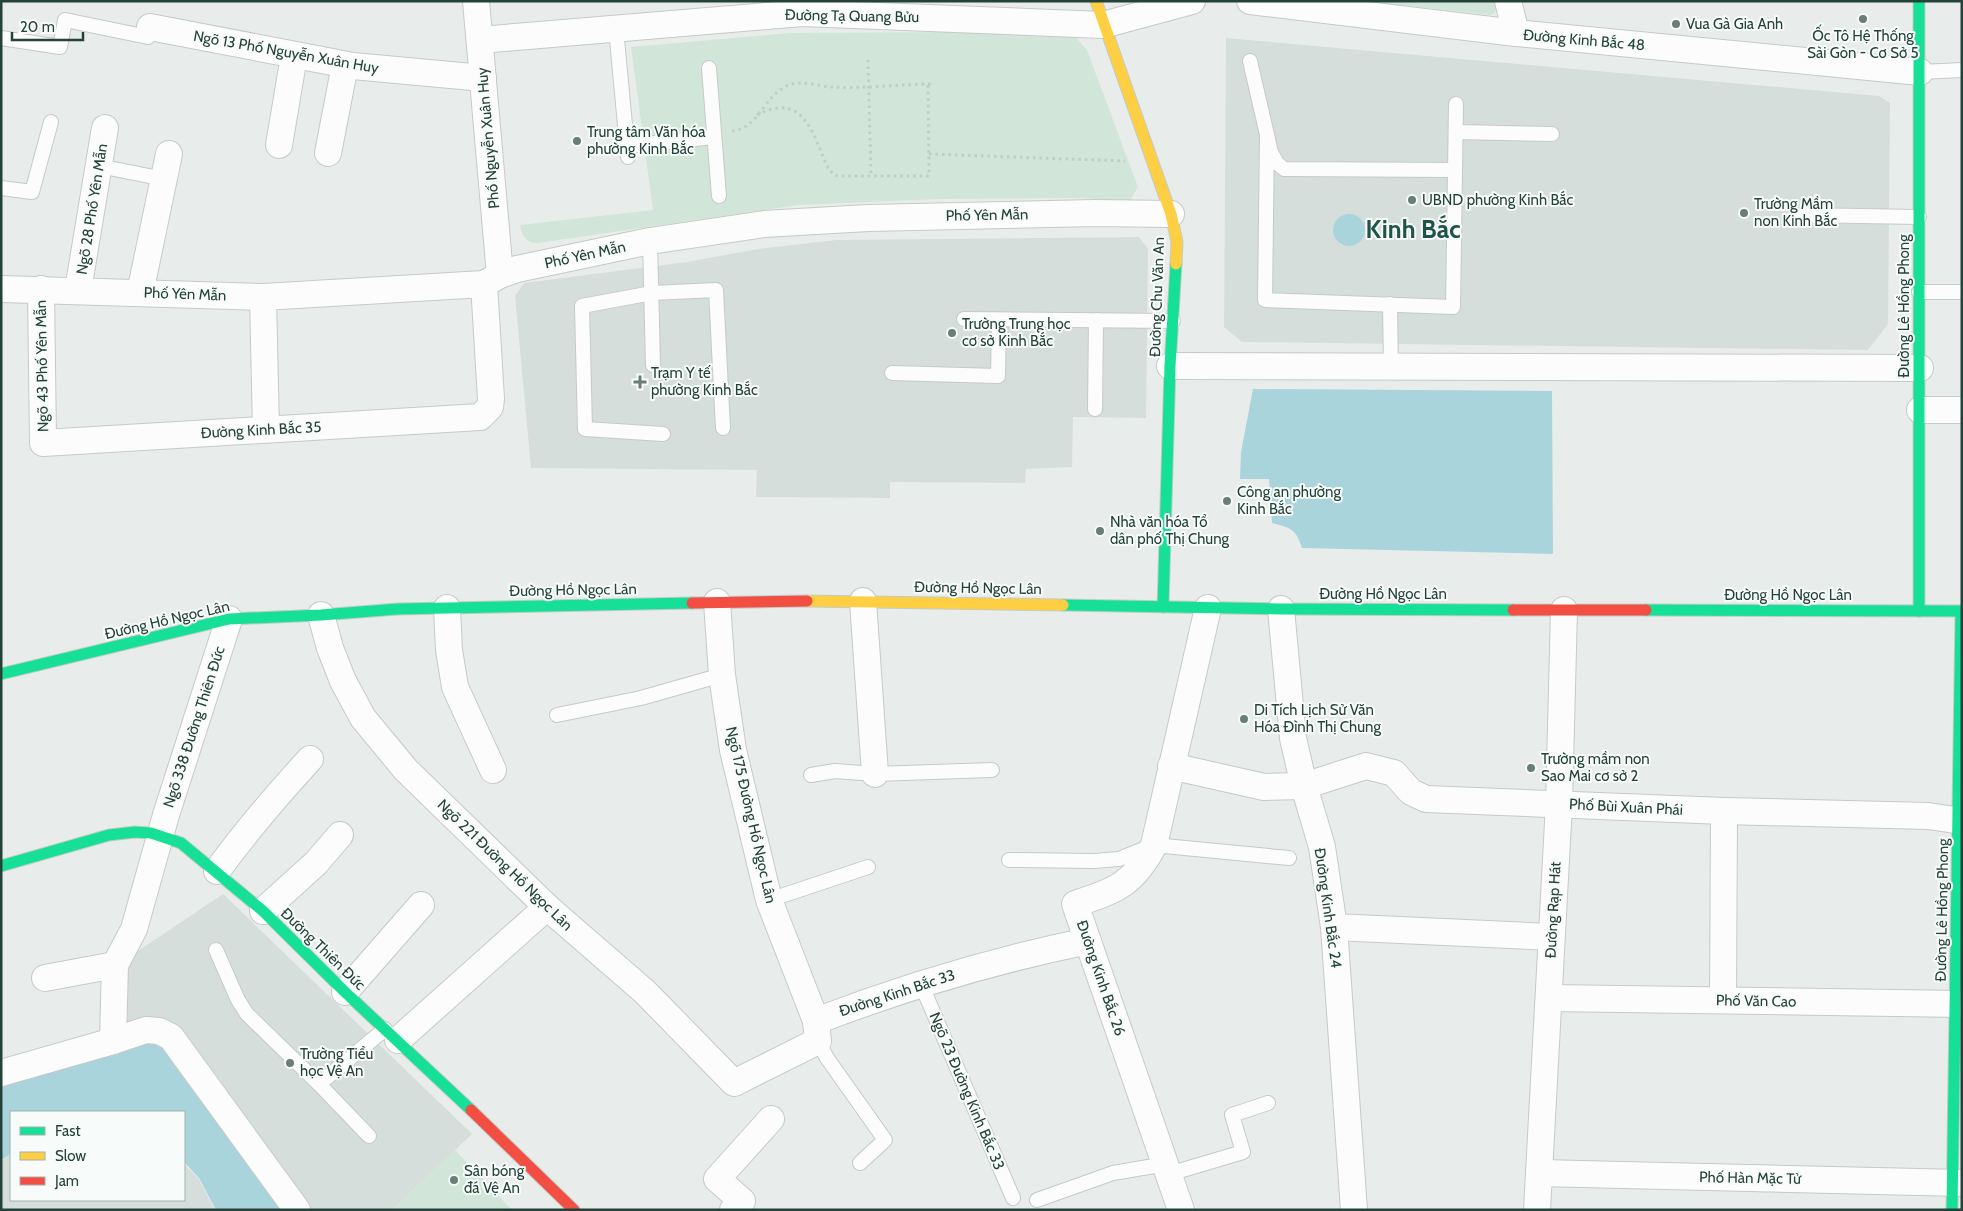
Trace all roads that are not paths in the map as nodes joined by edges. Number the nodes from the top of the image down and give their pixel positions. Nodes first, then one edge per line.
1 (476, 1) edge
2 (1192, 1) edge
3 (1250, 1) edge
4 (1508, 1) edge
5 (1919, 1) edge
6 (1100, 13) edge
7 (150, 27) joint
8 (616, 29) junction
9 (1516, 33) junction
10 (1, 38) edge
11 (480, 40) junction
12 (294, 56) junction
13 (1250, 61) dead end
14 (345, 65) junction
15 (708, 68) dead end
16 (1962, 70) edge
17 (1920, 72) junction
18 (483, 78) junction
19 (1456, 104) dead end
20 (51, 122) dead end
21 (105, 128) dead end
22 (1456, 132) junction
23 (714, 134) junction
24 (1552, 134) dead end
25 (1267, 136) junction
26 (279, 145) dead end
27 (328, 153) dead end
28 (99, 166) junction
29 (167, 167) joint
30 (1455, 170) junction
31 (1, 188) edge
32 (719, 196) dead end
33 (1171, 214) junction
34 (1802, 215) dead end
35 (1918, 217) junction
36 (650, 241) junction
37 (492, 279) junction
38 (41, 289) junction
39 (1, 290) edge
40 (78, 290) junction
41 (1919, 292) junction
42 (1962, 292) edge
43 (140, 293) junction
44 (652, 294) junction
45 (263, 297) junction
46 (1390, 304) junction
47 (964, 319) dead end
48 (1000, 320) junction
49 (1096, 320) junction
50 (1173, 321) junction
51 (654, 366) dead end
52 (1170, 366) junction
53 (1391, 367) junction
54 (1920, 368) junction
55 (892, 373) dead end
56 (1095, 409) dead end
57 (1920, 410) junction
58 (1962, 410) edge
59 (480, 418) joint
60 (723, 428) dead end
61 (266, 429) junction
62 (663, 434) dead end
63 (43, 443) joint
64 (863, 601) junction
65 (717, 602) junction
66 (1163, 607) junction
67 (447, 608) junction
68 (1208, 608) junction
69 (1281, 609) junction
70 (1564, 610) junction
71 (1919, 611) junction
72 (1961, 611) edge
73 (321, 615) junction
74 (229, 619) junction
75 (1, 674) edge
76 (722, 674) junction
77 (557, 715) dead end
78 (310, 759) dead end
79 (1171, 766) junction
80 (493, 770) dead end
81 (992, 770) dead end
82 (876, 774) junction
83 (811, 775) dead end
84 (1304, 786) junction
85 (1559, 804) junction
86 (1724, 811) junction
87 (1960, 821) edge
88 (160, 835) junction
89 (340, 835) dead end
90 (1154, 846) junction
91 (1289, 858) dead end
92 (1009, 860) dead end
93 (1, 866) edge
94 (868, 867) dead end
95 (217, 871) junction
96 (769, 900) junction
97 (421, 905) dead end
98 (548, 907) junction
99 (263, 911) junction
100 (1334, 927) junction
101 (1551, 937) junction
102 (1088, 940) junction
103 (216, 950) dead end
104 (115, 965) junction
105 (45, 978) dead end
106 (921, 984) junction
107 (345, 992) junction
108 (1550, 998) junction
109 (1723, 1000) junction
110 (1958, 1004) edge
111 (817, 1031) junction
112 (392, 1035) junction
113 (113, 1042) junction
114 (1, 1073) edge
115 (734, 1082) joint
116 (319, 1084) junction
117 (1268, 1103) dead end
118 (770, 1119) dead end
119 (369, 1136) dead end
120 (860, 1163) dead end
121 (1168, 1169) junction
122 (1539, 1173) junction
123 (1957, 1183) edge
124 (1013, 1198) dead end
125 (1037, 1200) dead end
126 (297, 1210) edge
127 (574, 1210) edge
128 (733, 1210) edge
129 (1181, 1210) edge
130 (1354, 1210) edge
131 (1537, 1210) edge
132 (1952, 1210) edge

1 - 11 street, Phố Nguyễn Xuân Huy
2 - 6 street, Đường Tạ Quang Bửu
3 - 9 street, Đường Kinh Bắc 48
4 - 9 street
5 - 17 street, Đường Lê Hồng Phong
6 - 8 street, Đường Tạ Quang Bửu
6 - 33 street, Đường Chu Văn An
7 - 10 lane
7 - 12 street, Ngõ 13 Phố Nguyễn Xuân Huy
8 - 11 street, Đường Tạ Quang Bửu
8 - 23 lane
9 - 17 street, Đường Kinh Bắc 48
11 - 18 street, Phố Nguyễn Xuân Huy
12 - 14 street, Ngõ 13 Phố Nguyễn Xuân Huy
12 - 26 street
13 - 25 lane
14 - 18 street, Ngõ 13 Phố Nguyễn Xuân Huy
14 - 27 street
15 - 23 lane
16 - 17 lane
17 - 35 street, Đường Lê Hồng Phong
18 - 37 street, Phố Nguyễn Xuân Huy
19 - 22 lane
20 - 31 lane
21 - 28 street, Ngõ 28 Phố Yên Mẫn
22 - 24 lane
22 - 30 lane
23 - 32 lane
25 - 30 lane
25 - 46 lane
28 - 29 lane
28 - 40 street, Ngõ 28 Phố Yên Mẫn
29 - 43 street
30 - 46 lane
33 - 36 street, Phố Yên Mẫn
33 - 50 street, Đường Chu Văn An
34 - 35 lane
35 - 41 street, Đường Lê Hồng Phong
36 - 37 street, Phố Yên Mẫn
36 - 44 lane
37 - 45 street, Phố Yên Mẫn
37 - 59 street, Phố Nguyễn Xuân Huy
38 - 39 street, Phố Yên Mẫn
38 - 40 street, Phố Yên Mẫn
38 - 63 street, Ngõ 43 Phố Yên Mẫn
40 - 43 street, Phố Yên Mẫn
41 - 42 lane
41 - 54 street, Đường Lê Hồng Phong
43 - 45 street, Phố Yên Mẫn
44 - 51 lane
44 - 60 lane
44 - 62 lane
45 - 61 street
46 - 53 lane
47 - 48 lane
48 - 49 lane
48 - 55 lane
49 - 50 lane
49 - 56 lane
50 - 52 street, Đường Chu Văn An
52 - 53 street
52 - 66 street, Đường Chu Văn An
53 - 54 street
54 - 57 street, Đường Lê Hồng Phong
57 - 58 street
57 - 71 street, Đường Lê Hồng Phong
59 - 61 street, Đường Kinh Bắc 35
61 - 63 street, Đường Kinh Bắc 35
64 - 65 street, Đường Hồ Ngọc Lân
64 - 66 street, Đường Hồ Ngọc Lân
64 - 82 street
65 - 67 street, Đường Hồ Ngọc Lân
65 - 76 street, Ngõ 175 Đường Hồ Ngọc Lân
66 - 68 street, Đường Hồ Ngọc Lân
67 - 73 street, Đường Hồ Ngọc Lân
67 - 80 street
68 - 69 street, Đường Hồ Ngọc Lân
68 - 79 street, Đường Kinh Bắc 26
69 - 70 street, Đường Hồ Ngọc Lân
69 - 84 street, Đường Kinh Bắc 24
70 - 71 street, Đường Hồ Ngọc Lân
70 - 85 street, Đường Rạp Hát
71 - 72 street, Đường Hồ Ngọc Lân
72 - 87 street, Đường Lê Hồng Phong
73 - 74 street, Đường Hồ Ngọc Lân
73 - 98 street, Ngõ 221 Đường Hồ Ngọc Lân
74 - 75 street, Đường Hồ Ngọc Lân
74 - 88 street, Ngõ 338 Đường Thiên Đức
76 - 77 lane
76 - 96 street, Ngõ 175 Đường Hồ Ngọc Lân
78 - 95 street
79 - 84 street, Phố Bùi Xuân Phái
79 - 90 street, Đường Kinh Bắc 26
81 - 82 lane
82 - 83 lane
84 - 85 street, Phố Bùi Xuân Phái
84 - 100 street, Đường Kinh Bắc 24
85 - 86 street, Phố Bùi Xuân Phái
85 - 101 street, Đường Rạp Hát
86 - 87 street, Phố Bùi Xuân Phái
86 - 109 street
87 - 110 street, Đường Lê Hồng Phong
88 - 93 street, Đường Thiên Đức
88 - 95 street, Đường Thiên Đức
88 - 104 street, Ngõ 338 Đường Thiên Đức
89 - 99 street
90 - 91 lane
90 - 92 lane
90 - 102 street, Đường Kinh Bắc 26
94 - 96 lane
95 - 99 street, Đường Thiên Đức
96 - 111 street, Ngõ 175 Đường Hồ Ngọc Lân
97 - 107 street
98 - 112 street
98 - 115 street, Ngõ 221 Đường Hồ Ngọc Lân
99 - 107 street, Đường Thiên Đức
100 - 101 street
100 - 130 street, Đường Kinh Bắc 24
101 - 108 street, Đường Rạp Hát
102 - 106 street, Đường Kinh Bắc 33
102 - 121 street, Đường Kinh Bắc 26
103 - 116 lane
104 - 105 street
104 - 113 street
106 - 111 street, Đường Kinh Bắc 33
106 - 124 lane, Ngõ 23 Đường Kinh Bắc 33
107 - 112 street, Đường Thiên Đức
108 - 109 street, Phố Văn Cao
108 - 122 street, Đường Rạp Hát
109 - 110 street, Phố Văn Cao
110 - 123 street, Đường Lê Hồng Phong
111 - 115 street, Đường Kinh Bắc 33
111 - 120 lane
112 - 116 lane
112 - 127 street, Đường Thiên Đức
113 - 114 street
113 - 126 street
116 - 119 lane
117 - 121 lane
118 - 128 street
121 - 125 lane
121 - 129 street, Đường Kinh Bắc 26
122 - 123 street, Phố Hàn Mặc Tử
122 - 131 street, Đường Rạp Hát
123 - 132 street, Đường Lê Hồng Phong

